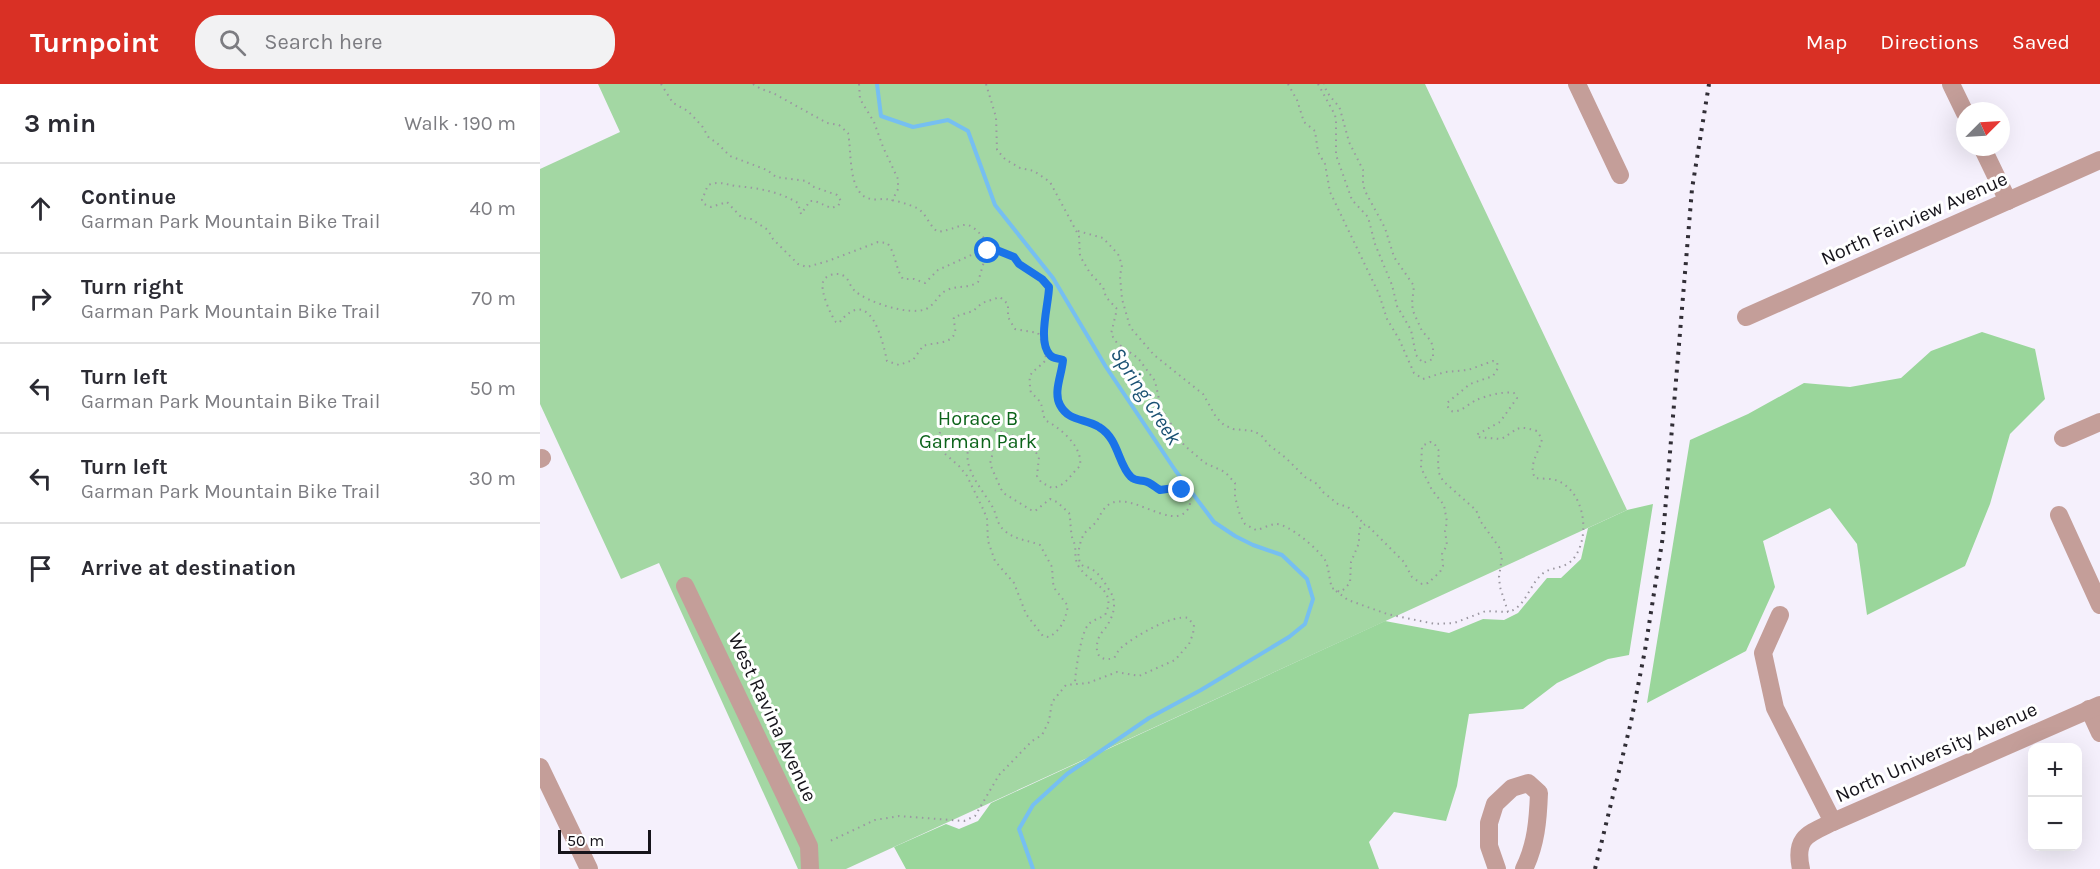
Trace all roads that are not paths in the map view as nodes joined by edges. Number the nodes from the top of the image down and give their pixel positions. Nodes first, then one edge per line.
1 (1577, 84) edge
2 (1951, 84) edge
3 (1960, 102) edge
4 (1986, 156) edge
5 (2100, 160) edge
6 (1620, 175) dead end
7 (2008, 201) junction
8 (1746, 317) dead end
9 (2100, 422) edge
10 (2063, 438) dead end
11 (2059, 515) dead end
12 (685, 586) dead end
13 (2100, 605) edge
14 (1780, 615) dead end
15 (2095, 707) edge
16 (2100, 733) edge
17 (540, 767) edge
18 (1833, 822) junction
19 (1799, 860) edge
20 (589, 869) edge
21 (810, 869) edge
22 (1497, 869) edge
23 (1524, 869) edge

1 - 6 street
2 - 3 street
4 - 7 street
5 - 7 street, North Fairview Avenue
7 - 8 street, North Fairview Avenue
9 - 10 street
11 - 13 street
12 - 21 street, West Ravina Avenue
14 - 18 street
15 - 16 street
15 - 18 street, North University Avenue
17 - 20 street
18 - 19 street, North University Avenue
22 - 23 street

